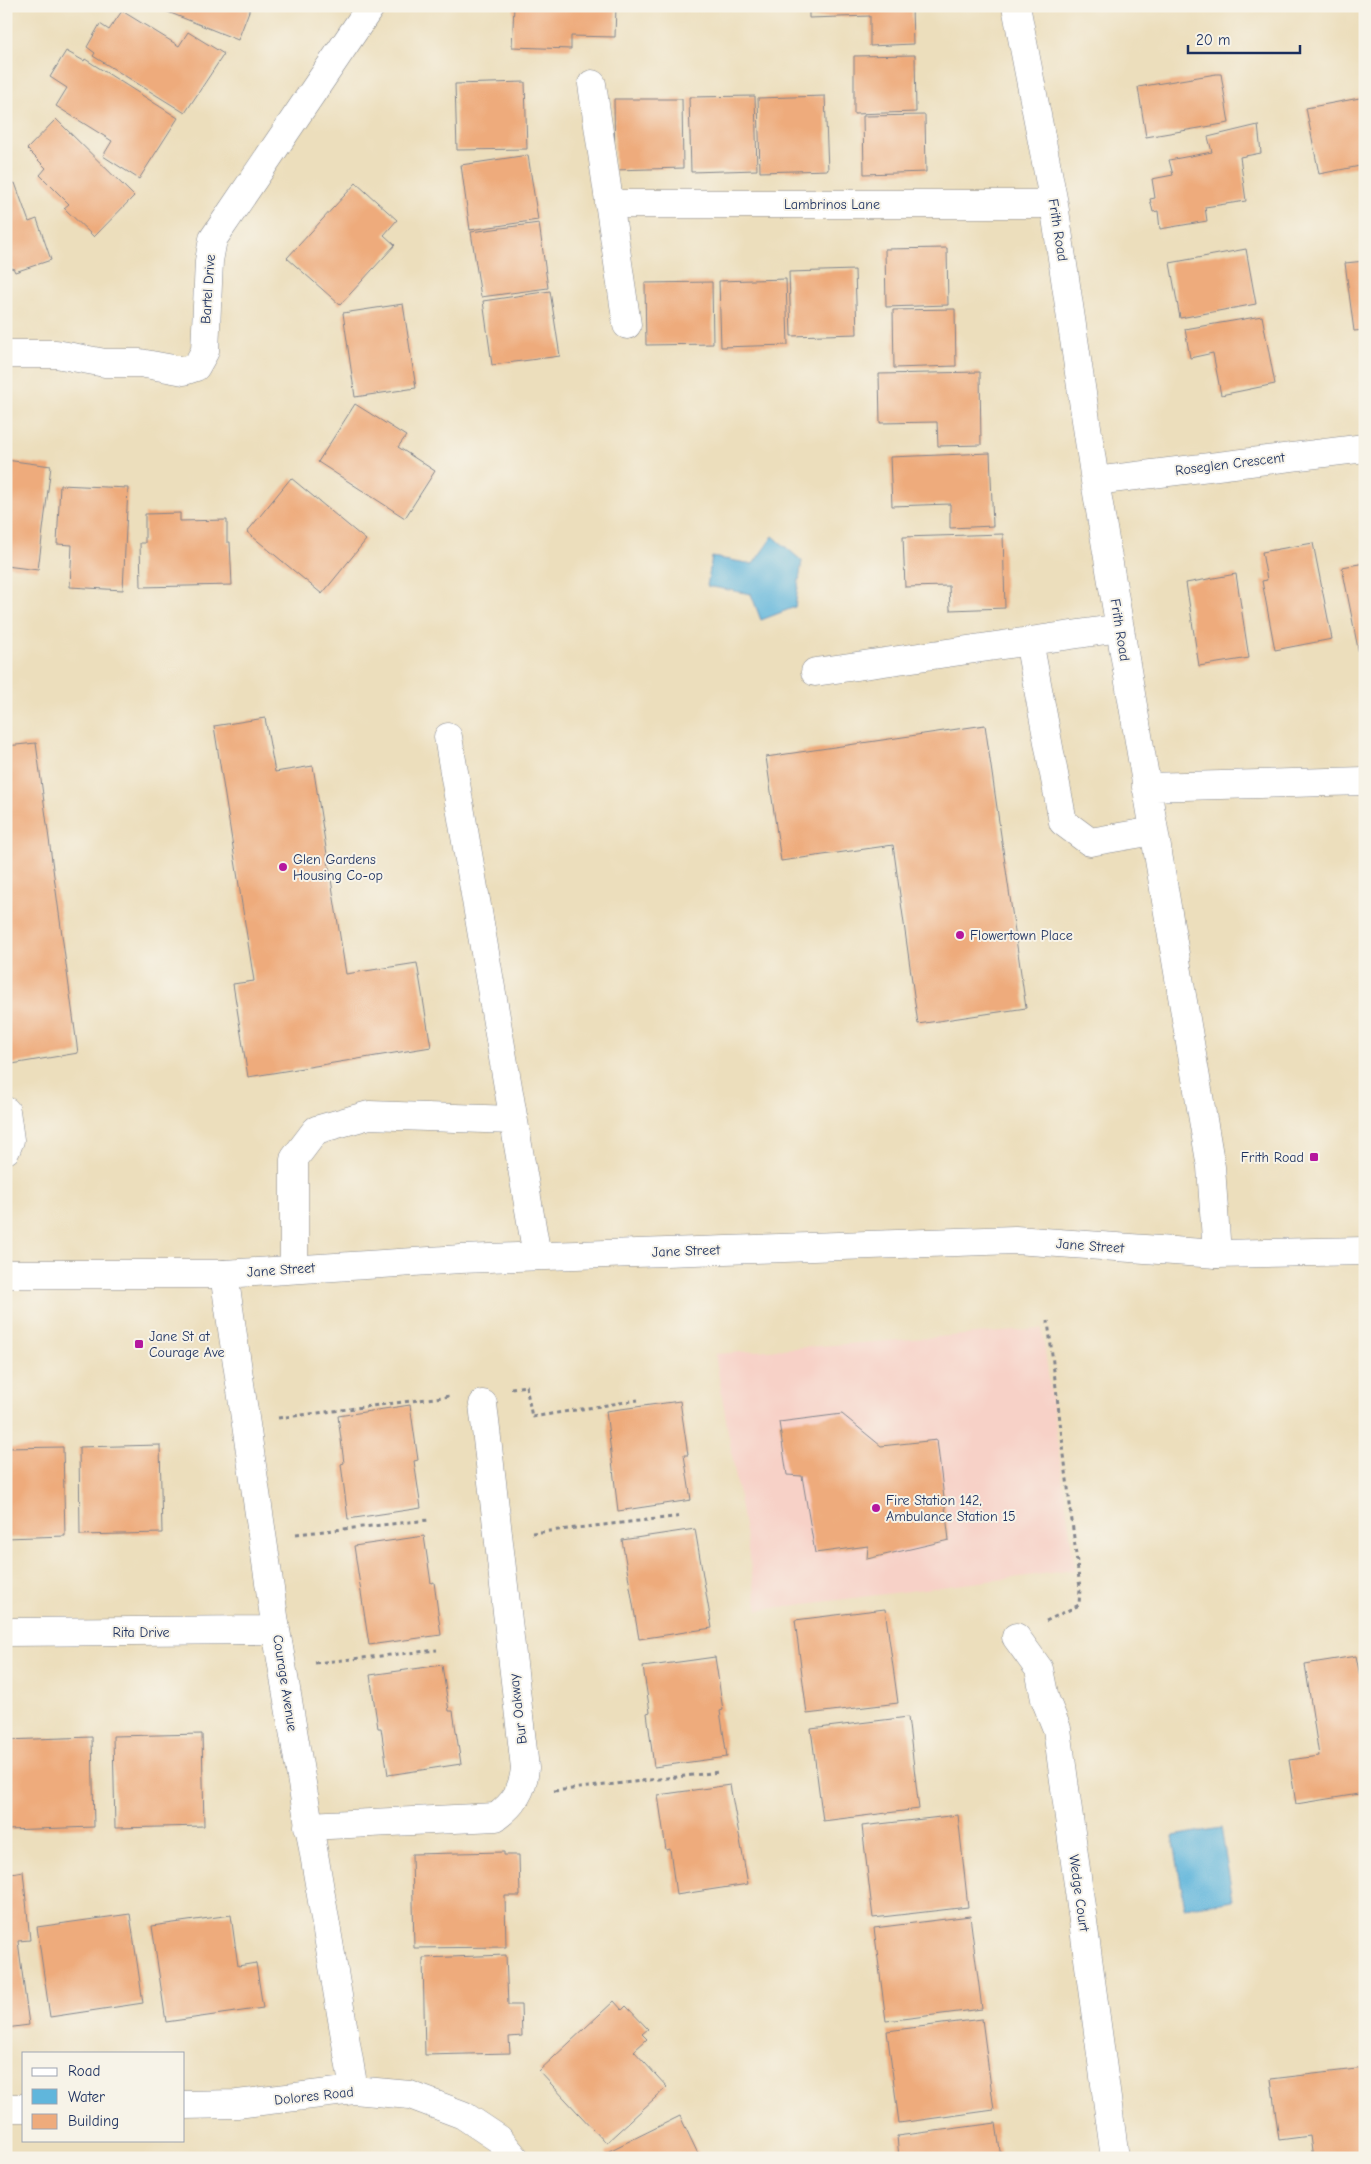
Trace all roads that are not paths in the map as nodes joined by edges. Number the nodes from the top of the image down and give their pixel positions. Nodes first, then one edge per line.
1 (371, 6) edge
2 (1016, 6) edge
3 (592, 84) dead end
4 (609, 204) junction
5 (1054, 204) junction
6 (627, 325) dead end
7 (6, 354) edge
8 (1365, 448) edge
9 (1095, 481) junction
10 (1120, 628) junction
11 (1028, 641) junction
12 (815, 672) dead end
13 (448, 737) dead end
14 (1365, 781) edge
15 (1146, 788) junction
16 (1154, 831) junction
17 (6, 1111) edge
18 (513, 1120) junction
19 (6, 1150) edge
20 (1365, 1251) edge
21 (1217, 1254) junction
22 (537, 1256) junction
23 (294, 1269) junction
24 (6, 1274) edge
25 (224, 1274) junction
26 (471, 1399) road end
27 (276, 1630) junction
28 (6, 1632) edge
29 (1016, 1637) road end
30 (308, 1826) junction
31 (354, 2090) junction
32 (185, 2105) edge
33 (6, 2108) edge
34 (22, 2108) edge
35 (515, 2158) edge
36 (1115, 2158) edge

1 - 7 street, Bartel Drive
2 - 5 street, Frith Road
3 - 4 street
4 - 5 street, Lambrinos Lane
4 - 6 street
5 - 9 street, Frith Road
8 - 9 street, Roseglen Crescent
9 - 10 street, Frith Road
10 - 11 street
10 - 15 street, Frith Road
11 - 12 street
11 - 16 street
13 - 18 street
14 - 15 street
15 - 16 street, Frith Road
16 - 21 street, Frith Road
17 - 19 street
18 - 22 street
18 - 23 street
20 - 21 street, Jane Street
21 - 22 street, Jane Street
22 - 23 street, Jane Street
23 - 25 street, Jane Street
24 - 25 street, Jane Street
25 - 27 street, Courage Avenue
26 - 30 street, Bur Oakway
27 - 28 street, Rita Drive
27 - 30 street, Courage Avenue
29 - 36 street, Wedge Court
30 - 31 street, Courage Avenue
31 - 32 street, Dolores Road
31 - 35 street, Dolores Road
33 - 34 street

